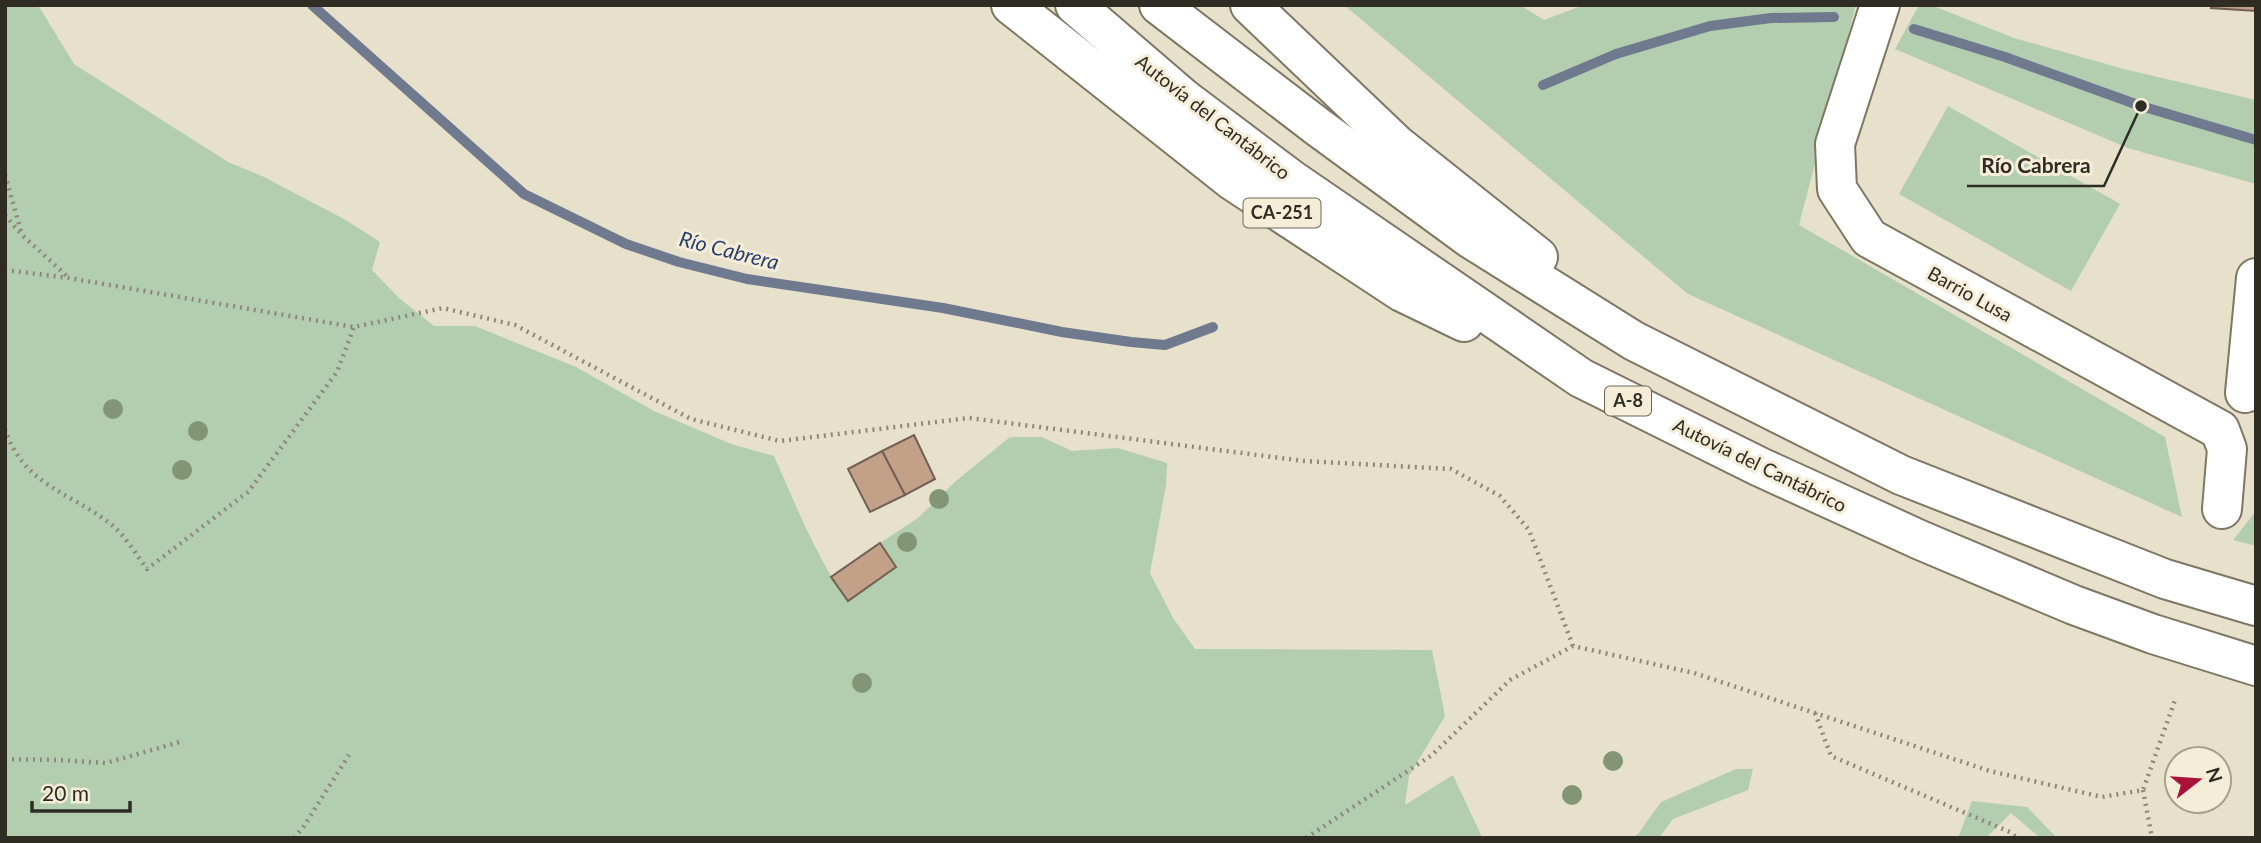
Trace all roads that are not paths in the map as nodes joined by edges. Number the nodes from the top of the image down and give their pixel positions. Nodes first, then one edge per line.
1 (1011, 5) edge
2 (1075, 5) edge
3 (1159, 5) edge
4 (1250, 5) edge
5 (1880, 5) edge
6 (2256, 278) edge
7 (1634, 341) junction
8 (1581, 377) junction
9 (2250, 394) edge
10 (2220, 430) junction
11 (2222, 509) dead end
12 (2256, 606) edge
13 (2256, 666) edge

1 - 8 main road, CA-251
2 - 8 main road, Autovía del Cantábrico / A-8
3 - 7 main road
4 - 7 main road
5 - 10 main road, Barrio Lusa
6 - 9 main road
7 - 12 main road
8 - 13 main road, Autovía del Cantábrico / A-8
9 - 10 main road
10 - 11 main road

